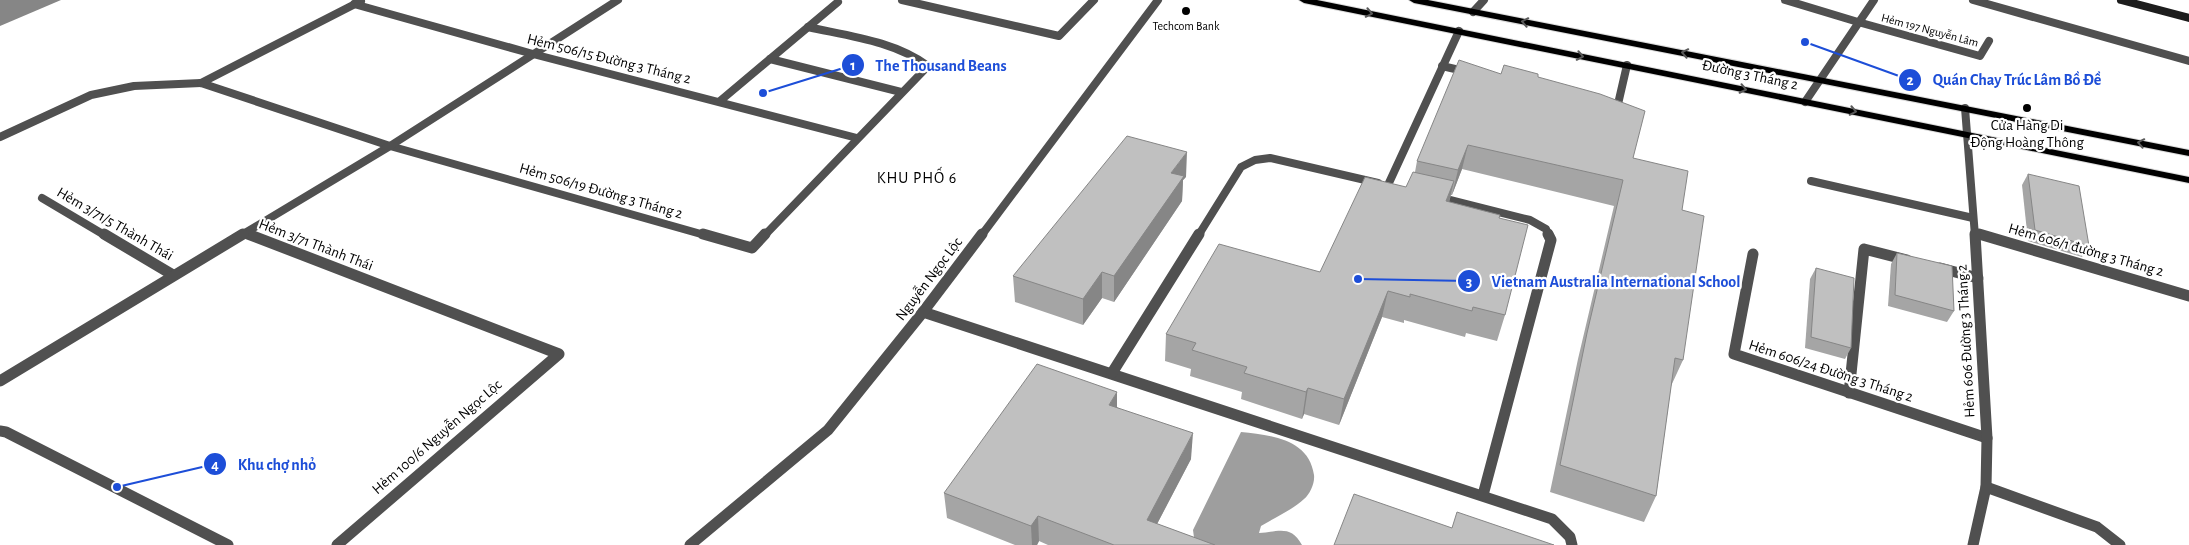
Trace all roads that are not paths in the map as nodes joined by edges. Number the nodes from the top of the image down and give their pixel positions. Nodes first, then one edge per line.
1 (363, 0) edge
2 (618, 0) edge
3 (829, 0) edge
4 (902, 0) edge
5 (1094, 0) edge
6 (1158, 0) edge
7 (1304, 0) edge
8 (1414, 0) edge
9 (1484, 0) edge
10 (1785, 0) edge
11 (1874, 0) edge
12 (1973, 0) edge
13 (2121, 0) edge
14 (354, 4) junction
15 (1473, 12) junction
16 (2189, 18) edge
17 (1858, 22) junction
18 (808, 28) junction
19 (1459, 31) junction
20 (1989, 41) dead end
21 (533, 54) junction
22 (770, 59) junction
23 (2189, 61) edge
24 (1627, 65) junction
25 (1442, 66) junction
26 (1481, 75) edge
27 (1819, 80) junction
28 (202, 83) junction
29 (901, 92) junction
30 (1598, 100) edge
31 (720, 101) junction
32 (1805, 102) junction
33 (1965, 108) junction
34 (1966, 134) junction
35 (0, 137) edge
36 (857, 138) junction
37 (390, 146) junction
38 (2189, 153) edge
39 (2189, 180) edge
40 (1811, 181) dead end
41 (1426, 194) edge
42 (42, 198) dead end
43 (1973, 218) junction
44 (245, 233) junction
45 (1975, 234) junction
46 (1753, 254) dead end
47 (174, 275) junction
48 (1978, 278) junction
49 (2189, 296) edge
50 (923, 312) junction
51 (559, 354) joint
52 (1112, 373) junction
53 (0, 381) edge
54 (1849, 393) junction
55 (0, 431) edge
56 (1987, 438) junction
57 (1986, 487) junction
58 (1482, 495) junction
59 (228, 545) edge
60 (336, 545) edge
61 (690, 545) edge
62 (1572, 545) edge
63 (1973, 545) edge
64 (2120, 545) edge

1 - 14 street
2 - 21 street
3 - 18 street
4 - 5 street
6 - 50 street, Nguyễn Ngọc Lộc
7 -> 19 main road, Đường 3 Tháng 2
8 - 15 main road, Đường 3 Tháng 2
9 - 15 street
10 - 17 street
11 - 17 street
12 - 23 street
13 - 16 street
14 - 21 street, Hẻm 506/15 Đường 3 Tháng 2
14 - 28 street
27 -> 15 main road, Đường 3 Tháng 2
17 - 20 street, Hẻm 197 Nguyễn Lâm
17 - 27 street
18 - 22 street
18 - 29 street, Hẻm 506/19 Đường 3 Tháng 2
19 -> 24 main road, Đường 3 Tháng 2
19 - 25 street
21 - 31 street, Hẻm 506/15 Đường 3 Tháng 2
21 - 37 street
22 - 29 street
22 - 31 street
24 - 30 street
24 -> 32 main road, Đường 3 Tháng 2
25 - 26 street
25 - 52 street
27 - 32 street
27 - 33 main road, Đường 3 Tháng 2
28 - 35 street
28 - 37 street, Hẻm 506/19 Đường 3 Tháng 2
29 - 36 street, Hẻm 506/19 Đường 3 Tháng 2
31 - 36 street, Hẻm 506/15 Đường 3 Tháng 2
32 -> 34 main road, Đường 3 Tháng 2
33 - 34 street, Hẻm 606 Đường 3 Tháng 2
38 -> 33 main road, Đường 3 Tháng 2
34 - 39 main road, Đường 3 Tháng 2
34 - 43 street, Hẻm 606 Đường 3 Tháng 2
36 - 37 street, Hẻm 506/19 Đường 3 Tháng 2
37 - 44 street
40 - 43 street
41 - 58 street
42 - 47 street, Hẻm 3/71/5 Thành Thái
43 - 45 street, Hẻm 606 Đường 3 Tháng 2
44 - 47 street, Hẻm 3/71 Thành Thái
44 - 51 street, Hẻm 3/71 Thành Thái
45 - 48 street, Hẻm 606 Đường 3 Tháng 2
45 - 49 street, Hẻm 606/1 đường 3 Tháng 2
46 - 54 street, Hẻm 606/24 Đường 3 Tháng 2
47 - 53 street, Hẻm 3/71 Thành Thái
48 - 54 street
48 - 56 street, Hẻm 606 Đường 3 Tháng 2
50 - 52 street
50 - 61 street, Nguyễn Ngọc Lộc
51 - 60 street, Hẻm 100/6 Nguyễn Ngọc Lộc
52 - 58 street
54 - 56 street, Hẻm 606/24 Đường 3 Tháng 2
55 - 59 street
56 - 57 street, Hẻm 606 Đường 3 Tháng 2
57 - 63 street, Hẻm 606 Đường 3 Tháng 2
57 - 64 street
58 - 62 street

